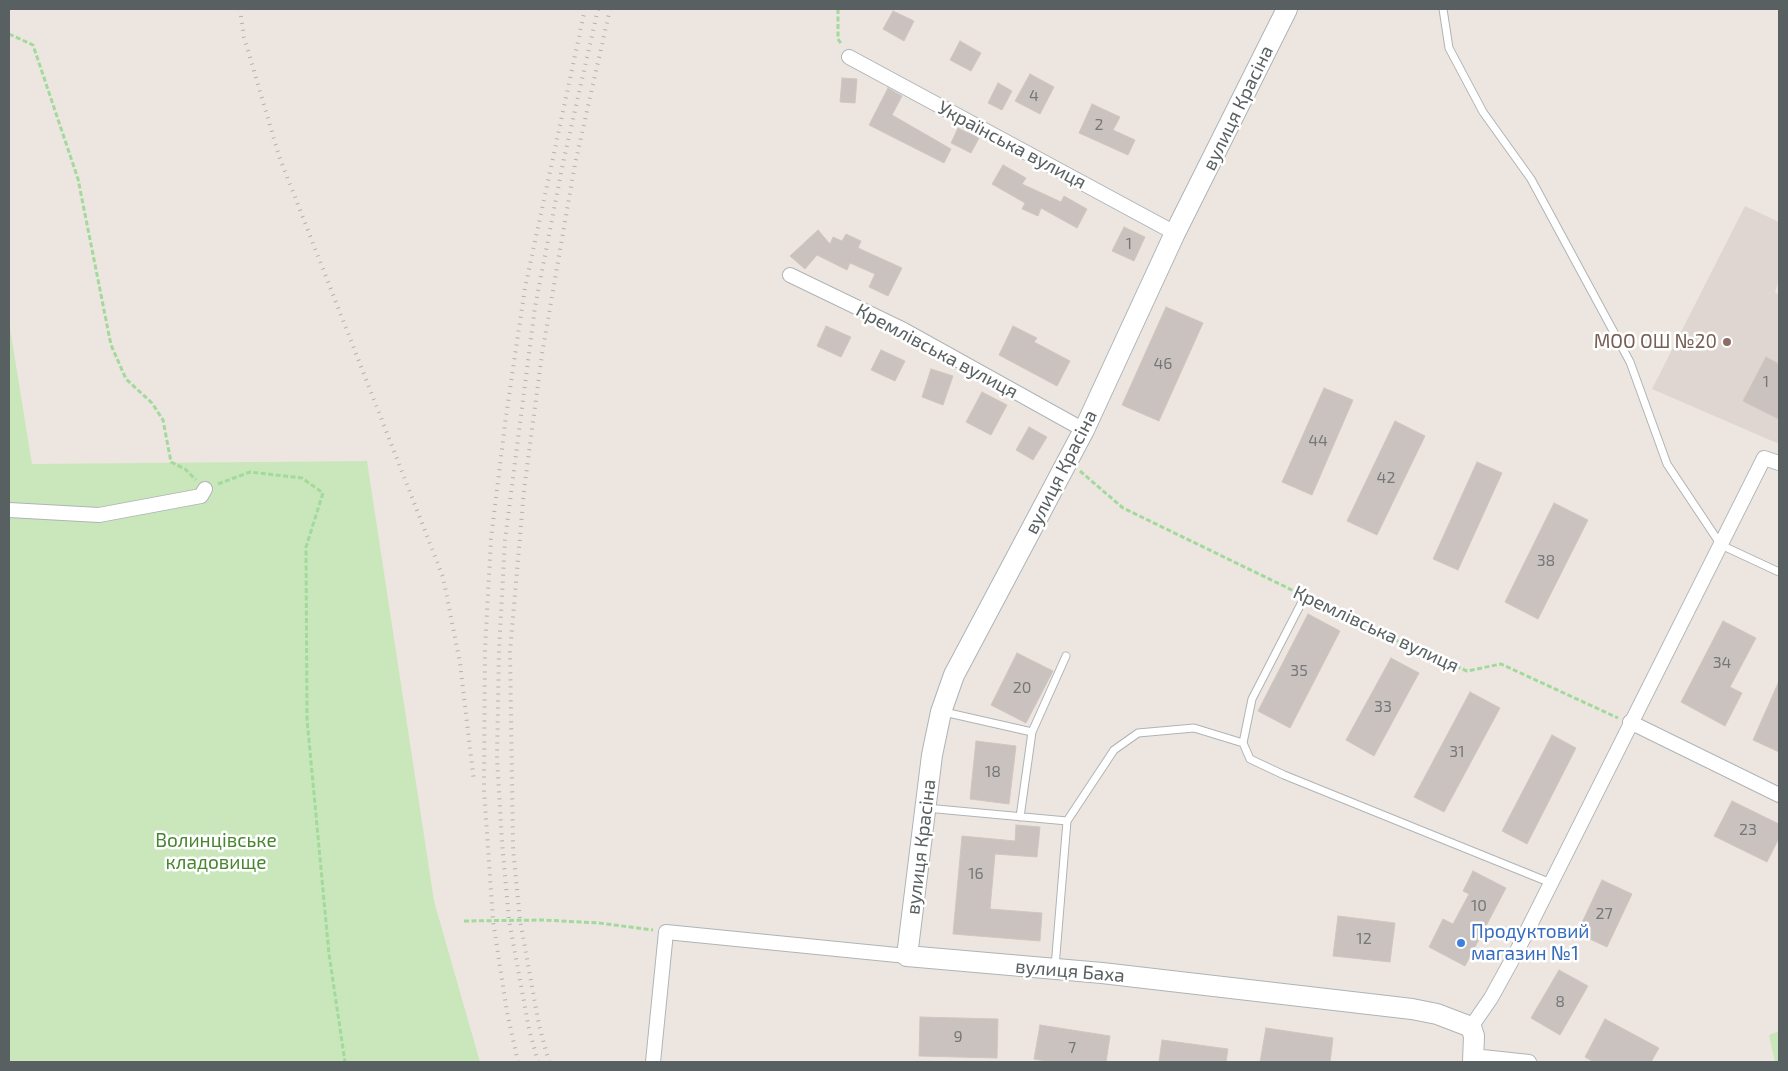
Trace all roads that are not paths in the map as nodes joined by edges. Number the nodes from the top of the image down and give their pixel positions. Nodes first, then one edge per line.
1 (1287, 9) edge
2 (1443, 9) edge
3 (850, 57) road end
4 (1175, 233) junction
5 (790, 275) dead end
6 (1084, 430) junction
7 (1779, 463) edge
8 (205, 489) road end
9 (9, 510) edge
10 (1721, 545) junction
11 (1779, 572) edge
12 (1305, 596) road end
13 (1066, 656) dead end
14 (941, 712) junction
15 (1630, 722) junction
16 (1032, 732) junction
17 (1243, 743) junction
18 (1779, 795) edge
19 (926, 808) junction
20 (1020, 817) junction
21 (1067, 821) junction
22 (1551, 883) junction
23 (907, 956) junction
24 (1055, 969) junction
25 (1471, 1026) junction
26 (1473, 1059) edge
27 (653, 1062) edge
28 (1529, 1062) edge

1 - 4 street, вулиця Красіна
2 - 10 lane
3 - 4 street, Українська вулиця
4 - 6 street, вулиця Красіна
5 - 6 street, Кремлівська вулиця
6 - 14 street, вулиця Красіна
7 - 10 street
8 - 9 street
10 - 11 lane
10 - 15 street
12 - 17 lane
13 - 16 lane
14 - 16 lane
14 - 19 street, вулиця Красіна
15 - 18 street
15 - 22 street
16 - 20 lane
17 - 21 lane
17 - 22 lane
19 - 20 lane
19 - 23 street, вулиця Красіна
20 - 21 lane
21 - 24 lane
22 - 25 street
23 - 24 street, вулиця Баха
23 - 27 street, вулиця Баха
24 - 25 street, вулиця Баха
25 - 26 street
26 - 28 street

